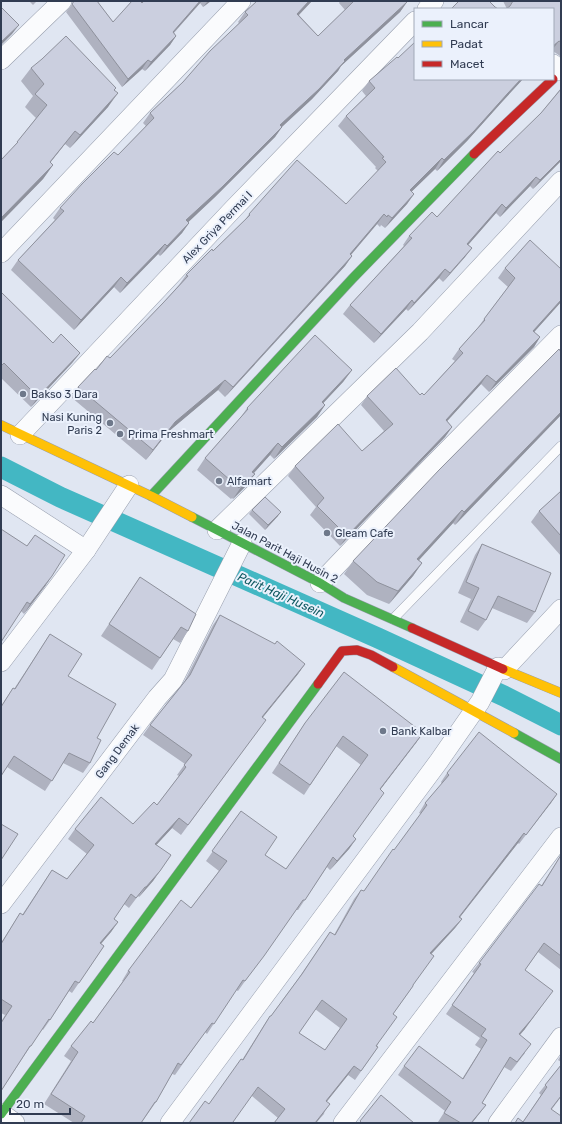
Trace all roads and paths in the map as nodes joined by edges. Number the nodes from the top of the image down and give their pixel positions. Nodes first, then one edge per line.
1 (62, 1) edge
2 (242, 1) edge
3 (414, 22) edge
4 (1, 60) edge
5 (552, 80) edge
6 (561, 181) edge
7 (1, 253) edge
8 (561, 335) edge
9 (1, 425) edge
10 (20, 435) junction
11 (561, 446) edge
12 (129, 485) junction
13 (1, 495) edge
14 (151, 496) junction
15 (217, 530) junction
16 (86, 550) junction
17 (239, 551) junction
18 (320, 583) junction
19 (561, 609) edge
20 (392, 620) junction
21 (1, 662) edge
22 (498, 670) junction
23 (561, 693) edge
24 (477, 706) junction
25 (561, 759) edge
26 (561, 837) edge
27 (1, 904) edge
28 (561, 1037) edge
29 (1, 1113) edge
30 (15, 1123) edge
31 (170, 1123) edge
32 (343, 1123) edge
33 (498, 1123) edge

1 - 4 street
2 - 7 street
3 - 10 street, Alex Griya Permai I
5 - 14 street
6 - 15 street
8 - 18 street
9 - 10 street, Jalan Parit Haji Husin 2
10 - 12 street, Jalan Parit Haji Husin 2
11 - 20 lane
12 - 14 street, Jalan Parit Haji Husin 2
12 - 16 street
13 - 16 street
14 - 15 street, Jalan Parit Haji Husin 2
15 - 17 street, Jalan Parit Haji Husin 2
16 - 21 street
17 - 18 street, Jalan Parit Haji Husin 2
17 - 27 street, Gang Demak
18 - 20 street, Jalan Parit Haji Husin 2
19 - 22 street
20 - 22 street, Jalan Parit Haji Husin 2
22 - 23 street, Jalan Parit Haji Husin 2
22 - 24 street
24 - 25 street
24 - 29 street
24 - 31 street
26 - 32 street
28 - 33 street
29 - 30 street

